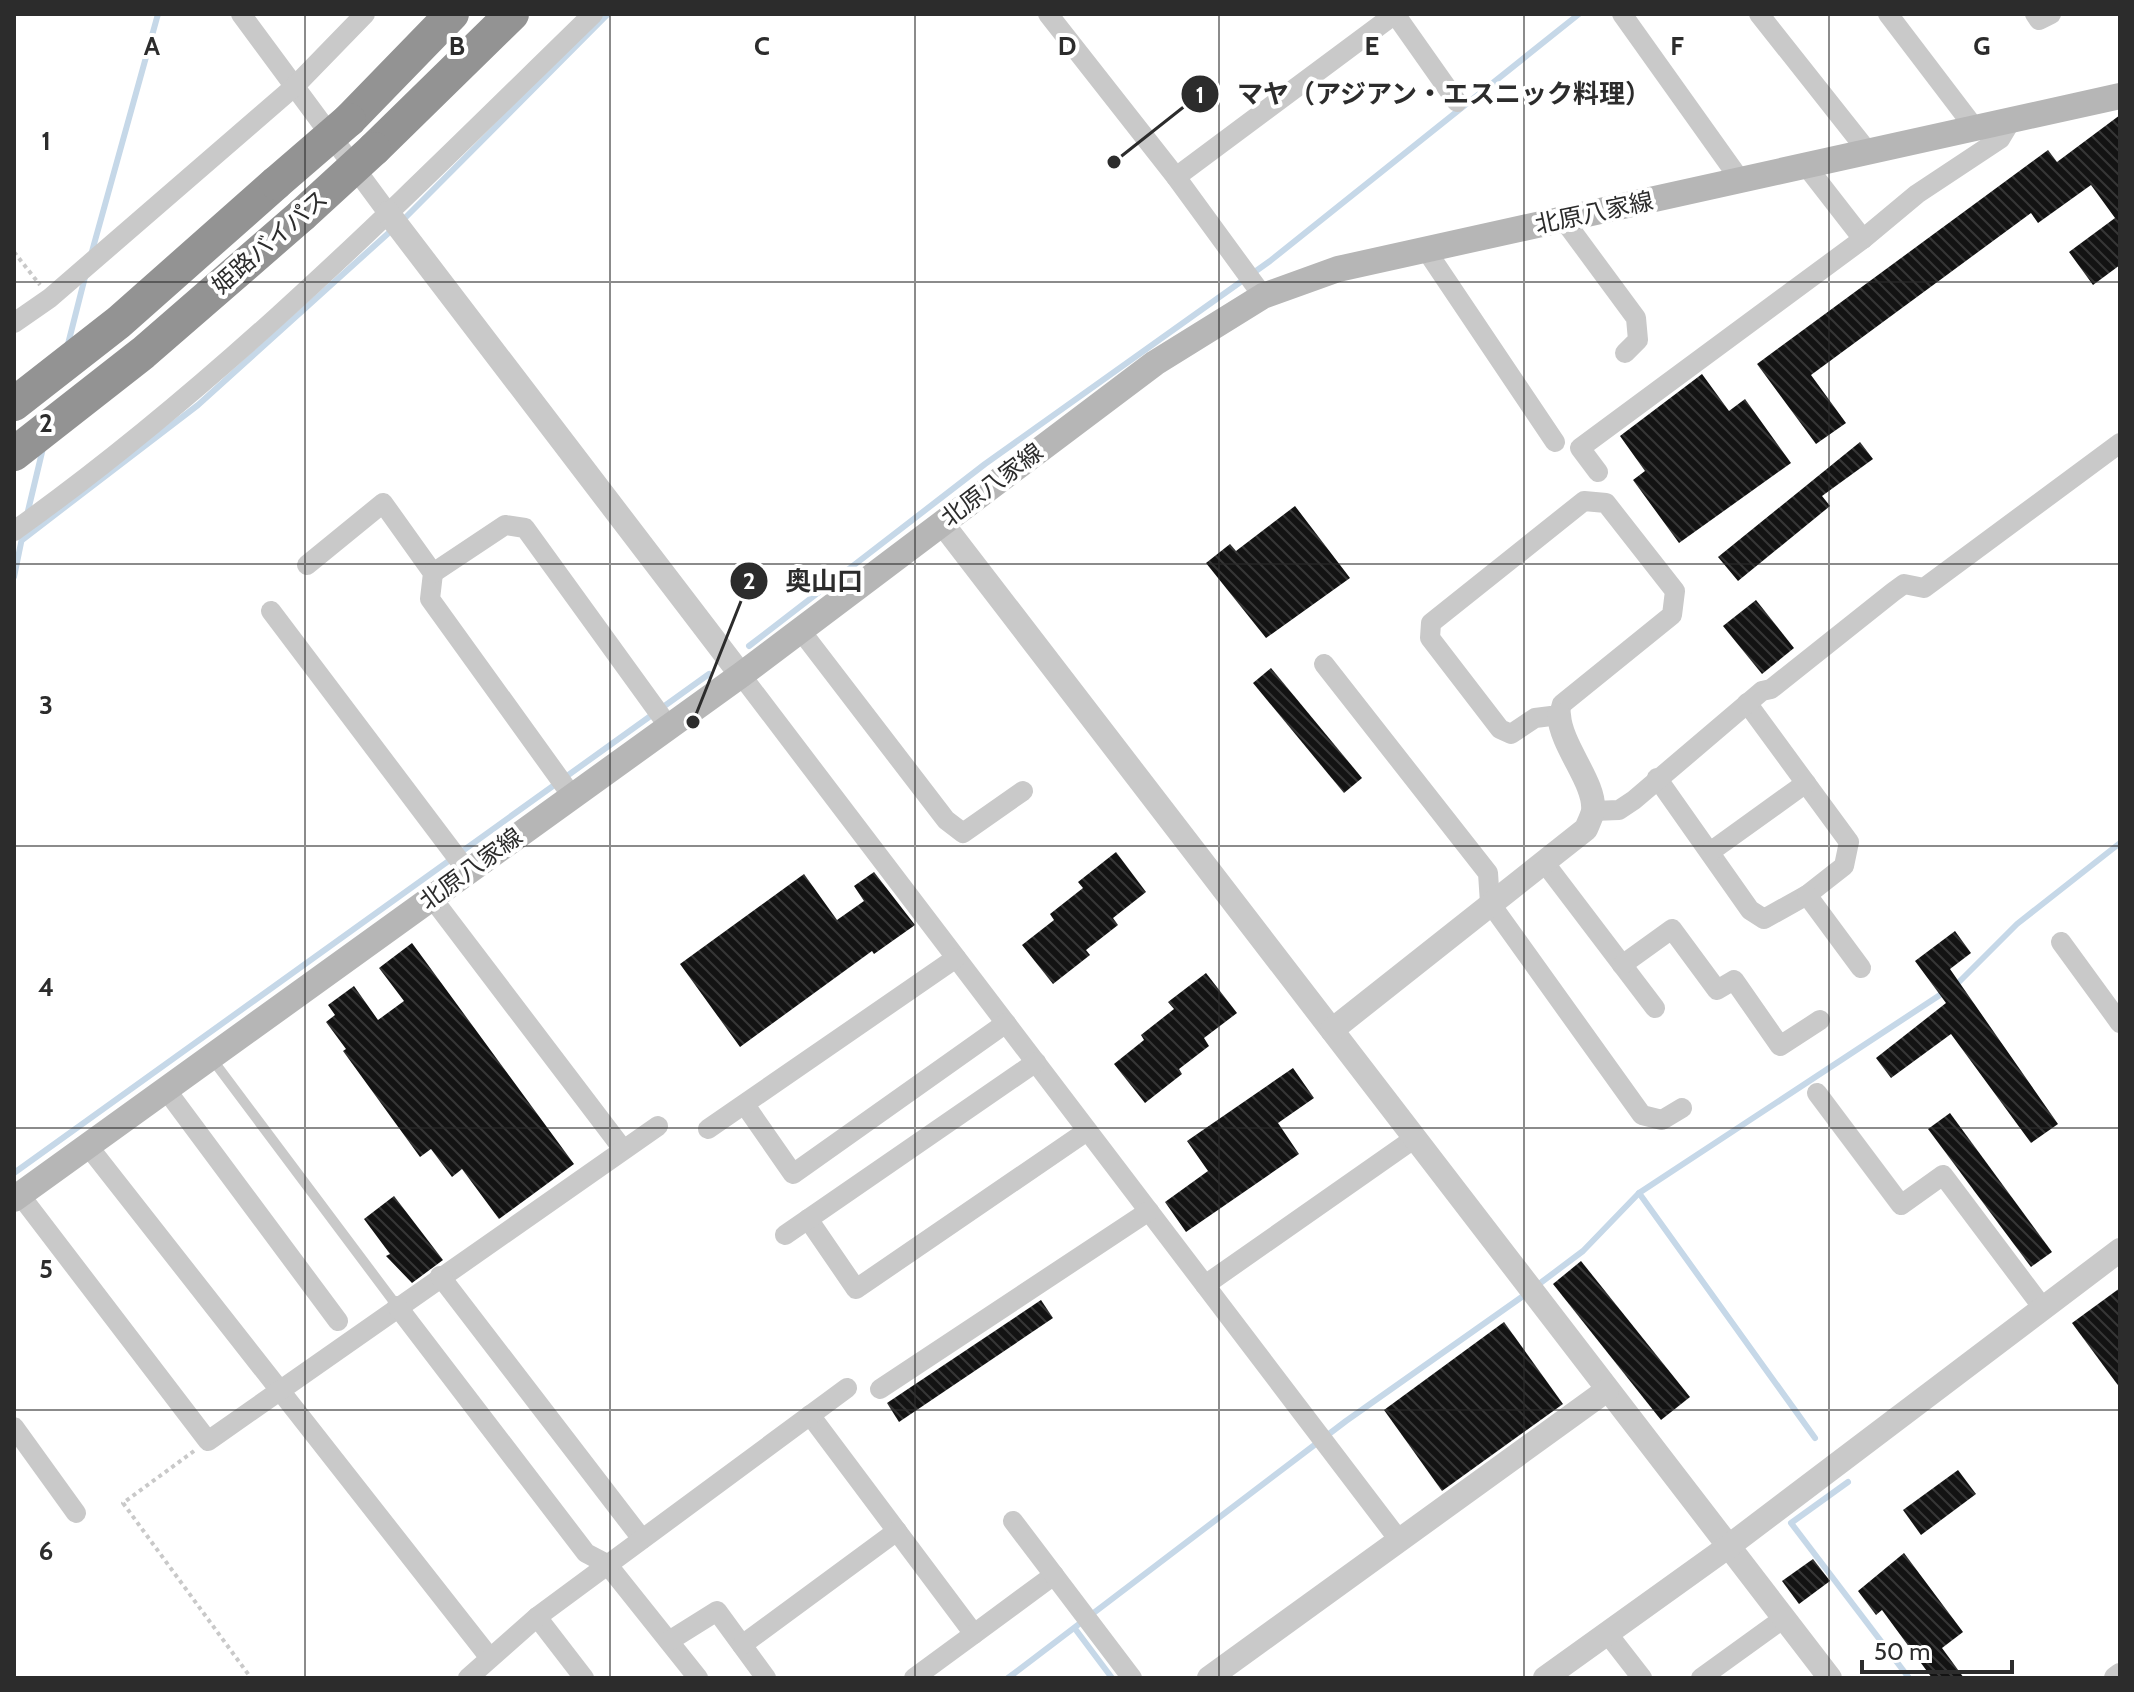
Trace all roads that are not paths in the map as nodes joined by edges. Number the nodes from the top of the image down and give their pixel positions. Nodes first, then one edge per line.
1 (241, 14) edge
2 (365, 14) edge
3 (452, 14) edge
4 (512, 14) edge
5 (593, 14) edge
6 (1048, 14) edge
7 (1395, 14) edge
8 (1622, 14) edge
9 (1759, 14) edge
10 (1888, 14) edge
11 (2035, 14) edge
12 (2051, 14) edge
13 (295, 86) junction
14 (2120, 96) edge
15 (1457, 102) dead end
16 (2012, 119) junction
17 (1974, 127) junction
18 (1869, 153) junction
19 (1807, 167) junction
20 (1176, 177) junction
21 (1741, 181) junction
22 (388, 213) junction
23 (1563, 219) junction
24 (1863, 239) junction
25 (1426, 250) junction
26 (1263, 296) junction
27 (14, 323) edge
28 (1625, 353) dead end
29 (14, 404) edge
30 (1555, 442) dead end
31 (2120, 443) edge
32 (14, 454) edge
33 (1598, 472) dead end
34 (942, 523) junction
35 (14, 531) edge
36 (307, 565) dead end
37 (433, 573) junction
38 (271, 611) dead end
39 (801, 631) junction
40 (1324, 664) dead end
41 (741, 675) junction
42 (1747, 703) junction
43 (1559, 715) junction
44 (669, 727) junction
45 (1657, 778) junction
46 (1806, 783) junction
47 (1023, 791) dead end
48 (572, 796) junction
49 (1593, 811) junction
50 (1710, 852) junction
51 (1544, 862) junction
52 (468, 872) junction
53 (1807, 895) junction
54 (432, 898) junction
55 (1490, 903) junction
56 (2061, 942) dead end
57 (956, 958) junction
58 (1622, 965) junction
59 (1861, 968) dead end
60 (1655, 1008) dead end
61 (1820, 1020) dead end
62 (1006, 1023) junction
63 (2120, 1023) edge
64 (1332, 1030) junction
65 (210, 1057) junction
66 (1036, 1062) junction
67 (167, 1091) junction
68 (1817, 1093) dead end
69 (745, 1105) junction
70 (1682, 1108) dead end
71 (658, 1126) dead end
72 (708, 1129) dead end
73 (1087, 1131) junction
74 (1415, 1138) junction
75 (88, 1146) junction
76 (622, 1148) junction
77 (17, 1197) edge
78 (1149, 1211) junction
79 (808, 1219) junction
80 (785, 1235) dead end
81 (2120, 1250) edge
82 (440, 1276) junction
83 (1205, 1285) junction
84 (397, 1306) junction
85 (2043, 1308) junction
86 (338, 1321) dead end
87 (847, 1388) dead end
88 (880, 1389) dead end
89 (1607, 1390) junction
90 (278, 1392) junction
91 (810, 1415) junction
92 (14, 1427) edge
93 (76, 1513) dead end
94 (1013, 1521) dead end
95 (897, 1531) junction
96 (642, 1539) junction
97 (1399, 1540) junction
98 (1729, 1546) junction
99 (607, 1564) junction
100 (1054, 1575) junction
101 (537, 1617) junction
102 (1784, 1618) junction
103 (1607, 1633) junction
104 (974, 1634) junction
105 (669, 1641) junction
106 (742, 1645) junction
107 (490, 1658) junction
108 (1826, 1677) edge
109 (468, 1678) edge
110 (584, 1678) edge
111 (698, 1678) edge
112 (766, 1678) edge
113 (914, 1678) edge
114 (1132, 1678) edge
115 (1209, 1678) edge
116 (1545, 1678) edge
117 (1642, 1678) edge
118 (1701, 1678) edge

1 - 13 street
2 - 13 street
3 - 29 highway, 姫路バイパス, bridge
4 - 32 highway, 姫路バイパス, bridge
5 - 22 street
6 - 20 street
7 - 15 street
7 - 20 street
8 - 21 street
9 - 18 street
10 - 17 street
11 - 12 street
13 - 22 street
13 - 27 street
14 - 16 main road, 北原八家線
16 - 17 main road, 北原八家線
16 - 24 street
17 - 18 main road, 北原八家線
18 - 19 main road, 北原八家線
19 - 21 main road, 北原八家線
19 - 24 street
20 - 26 street
21 - 23 main road, 北原八家線
22 - 35 street
22 - 41 street
23 - 25 main road, 北原八家線
23 - 28 street
24 - 33 street
25 - 26 main road, 北原八家線
25 - 30 street
26 - 34 main road, 北原八家線
31 - 42 street
34 - 39 main road, 北原八家線
34 - 64 street
36 - 37 street
37 - 44 street
37 - 48 street
38 - 52 street
39 - 41 main road, 北原八家線
39 - 47 street
40 - 55 street
41 - 44 main road, 北原八家線
41 - 57 street
42 - 45 street
42 - 46 street
43 - 43 street
43 - 49 street
44 - 48 main road, 北原八家線
45 - 49 street
45 - 50 street
46 - 50 street
46 - 53 street
48 - 52 main road, 北原八家線
49 - 51 street
50 - 53 street
51 - 55 street
51 - 58 street
52 - 54 main road, 北原八家線
53 - 59 street
54 - 65 main road, 北原八家線
54 - 76 street
55 - 64 street
55 - 70 street
56 - 63 street
57 - 62 street
57 - 69 street
58 - 60 street
58 - 61 street
62 - 66 street
62 - 69 street
64 - 74 street
65 - 67 main road, 北原八家線
65 - 84 lane
66 - 73 street
66 - 79 street
67 - 75 main road, 北原八家線
67 - 86 street
68 - 85 street
69 - 72 street
71 - 76 street
73 - 78 street
73 - 79 street
74 - 83 street
74 - 89 street
75 - 77 main road, 北原八家線
75 - 90 street
76 - 82 street
77 - 90 street
78 - 83 street
78 - 88 street
79 - 80 street
81 - 85 street
82 - 84 street
82 - 96 street
83 - 97 street
84 - 90 street
84 - 99 street
85 - 98 street
87 - 91 street
89 - 97 street
89 - 98 street
90 - 107 street
91 - 95 street
91 - 96 street
92 - 93 street
94 - 100 street
95 - 104 street
95 - 106 street
96 - 99 street
97 - 115 street
98 - 102 street
98 - 103 street
99 - 101 street
99 - 105 street
100 - 104 street
100 - 114 street
101 - 107 street
101 - 110 street
102 - 108 street
102 - 118 street
103 - 116 street
103 - 117 street
104 - 113 street
105 - 106 street
105 - 111 street
106 - 112 street
107 - 109 street

